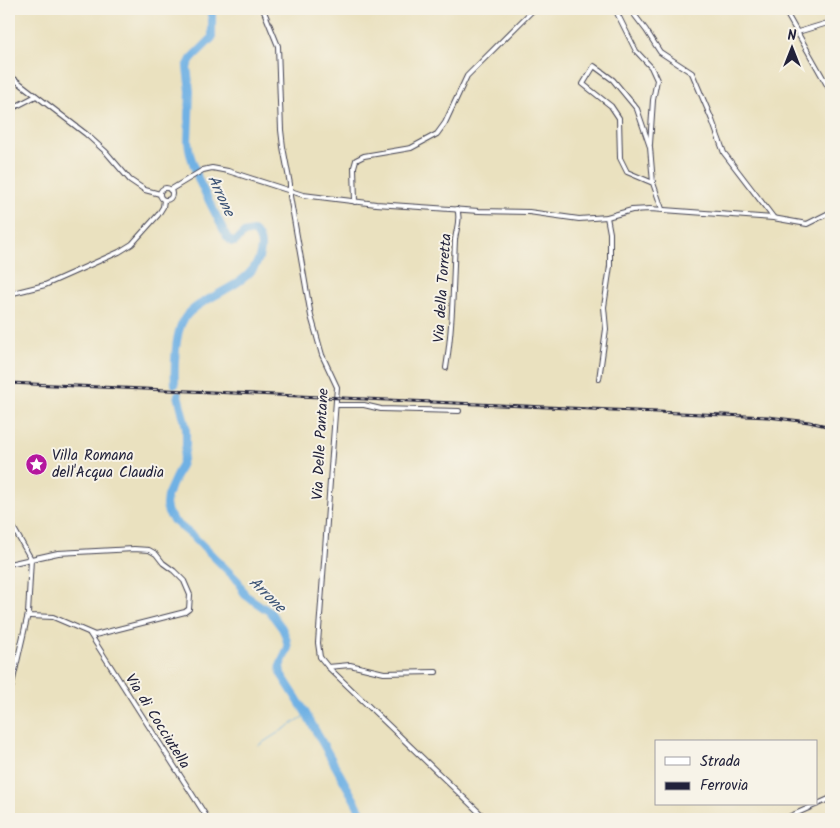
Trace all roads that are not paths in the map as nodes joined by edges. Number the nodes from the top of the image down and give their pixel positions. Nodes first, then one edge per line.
1 (263, 9) edge
2 (534, 9) edge
3 (616, 9) edge
4 (630, 9) edge
5 (784, 9) edge
6 (831, 22) edge
7 (798, 32) junction
8 (9, 75) edge
9 (831, 92) edge
10 (36, 96) junction
11 (9, 110) edge
12 (650, 147) junction
13 (653, 183) junction
14 (170, 190) junction
15 (290, 190) junction
16 (160, 194) junction
17 (164, 200) junction
18 (355, 202) junction
19 (457, 209) junction
20 (662, 209) junction
21 (831, 212) edge
22 (606, 217) junction
23 (773, 218) junction
24 (9, 294) edge
25 (446, 368) dead end
26 (599, 379) dead end
27 (336, 405) junction
28 (459, 411) dead end
29 (9, 520) edge
30 (31, 559) junction
31 (9, 564) edge
32 (28, 614) junction
33 (90, 634) junction
34 (328, 667) junction
35 (436, 672) dead end
36 (9, 697) edge
37 (831, 798) edge
38 (818, 804) edge
39 (813, 806) edge
40 (208, 819) edge
41 (486, 819) edge
42 (784, 819) edge

1 - 15 street, Via Delle Pantane
2 - 18 street
3 - 12 street
4 - 23 street
5 - 7 street
6 - 7 street
7 - 9 street
8 - 10 street
10 - 11 street
10 - 16 street
12 - 13 street
12 - 13 street
13 - 20 street
14 - 15 street
14 - 16 street
14 - 17 street
15 - 18 street
15 - 27 street, Via Delle Pantane
16 - 17 street
17 - 24 street
18 - 19 street
19 - 22 street
19 - 25 street, Via della Torretta
20 - 22 street
20 - 23 street
21 - 23 street
22 - 26 street
27 - 28 street
27 - 34 street, Via Delle Pantane
29 - 30 street
30 - 31 street
30 - 32 street
30 - 33 street
32 - 33 street
32 - 36 street
33 - 40 street, Via di Cocciutella
34 - 35 street
34 - 41 street, Via Delle Pantane
37 - 38 street
39 - 42 street

